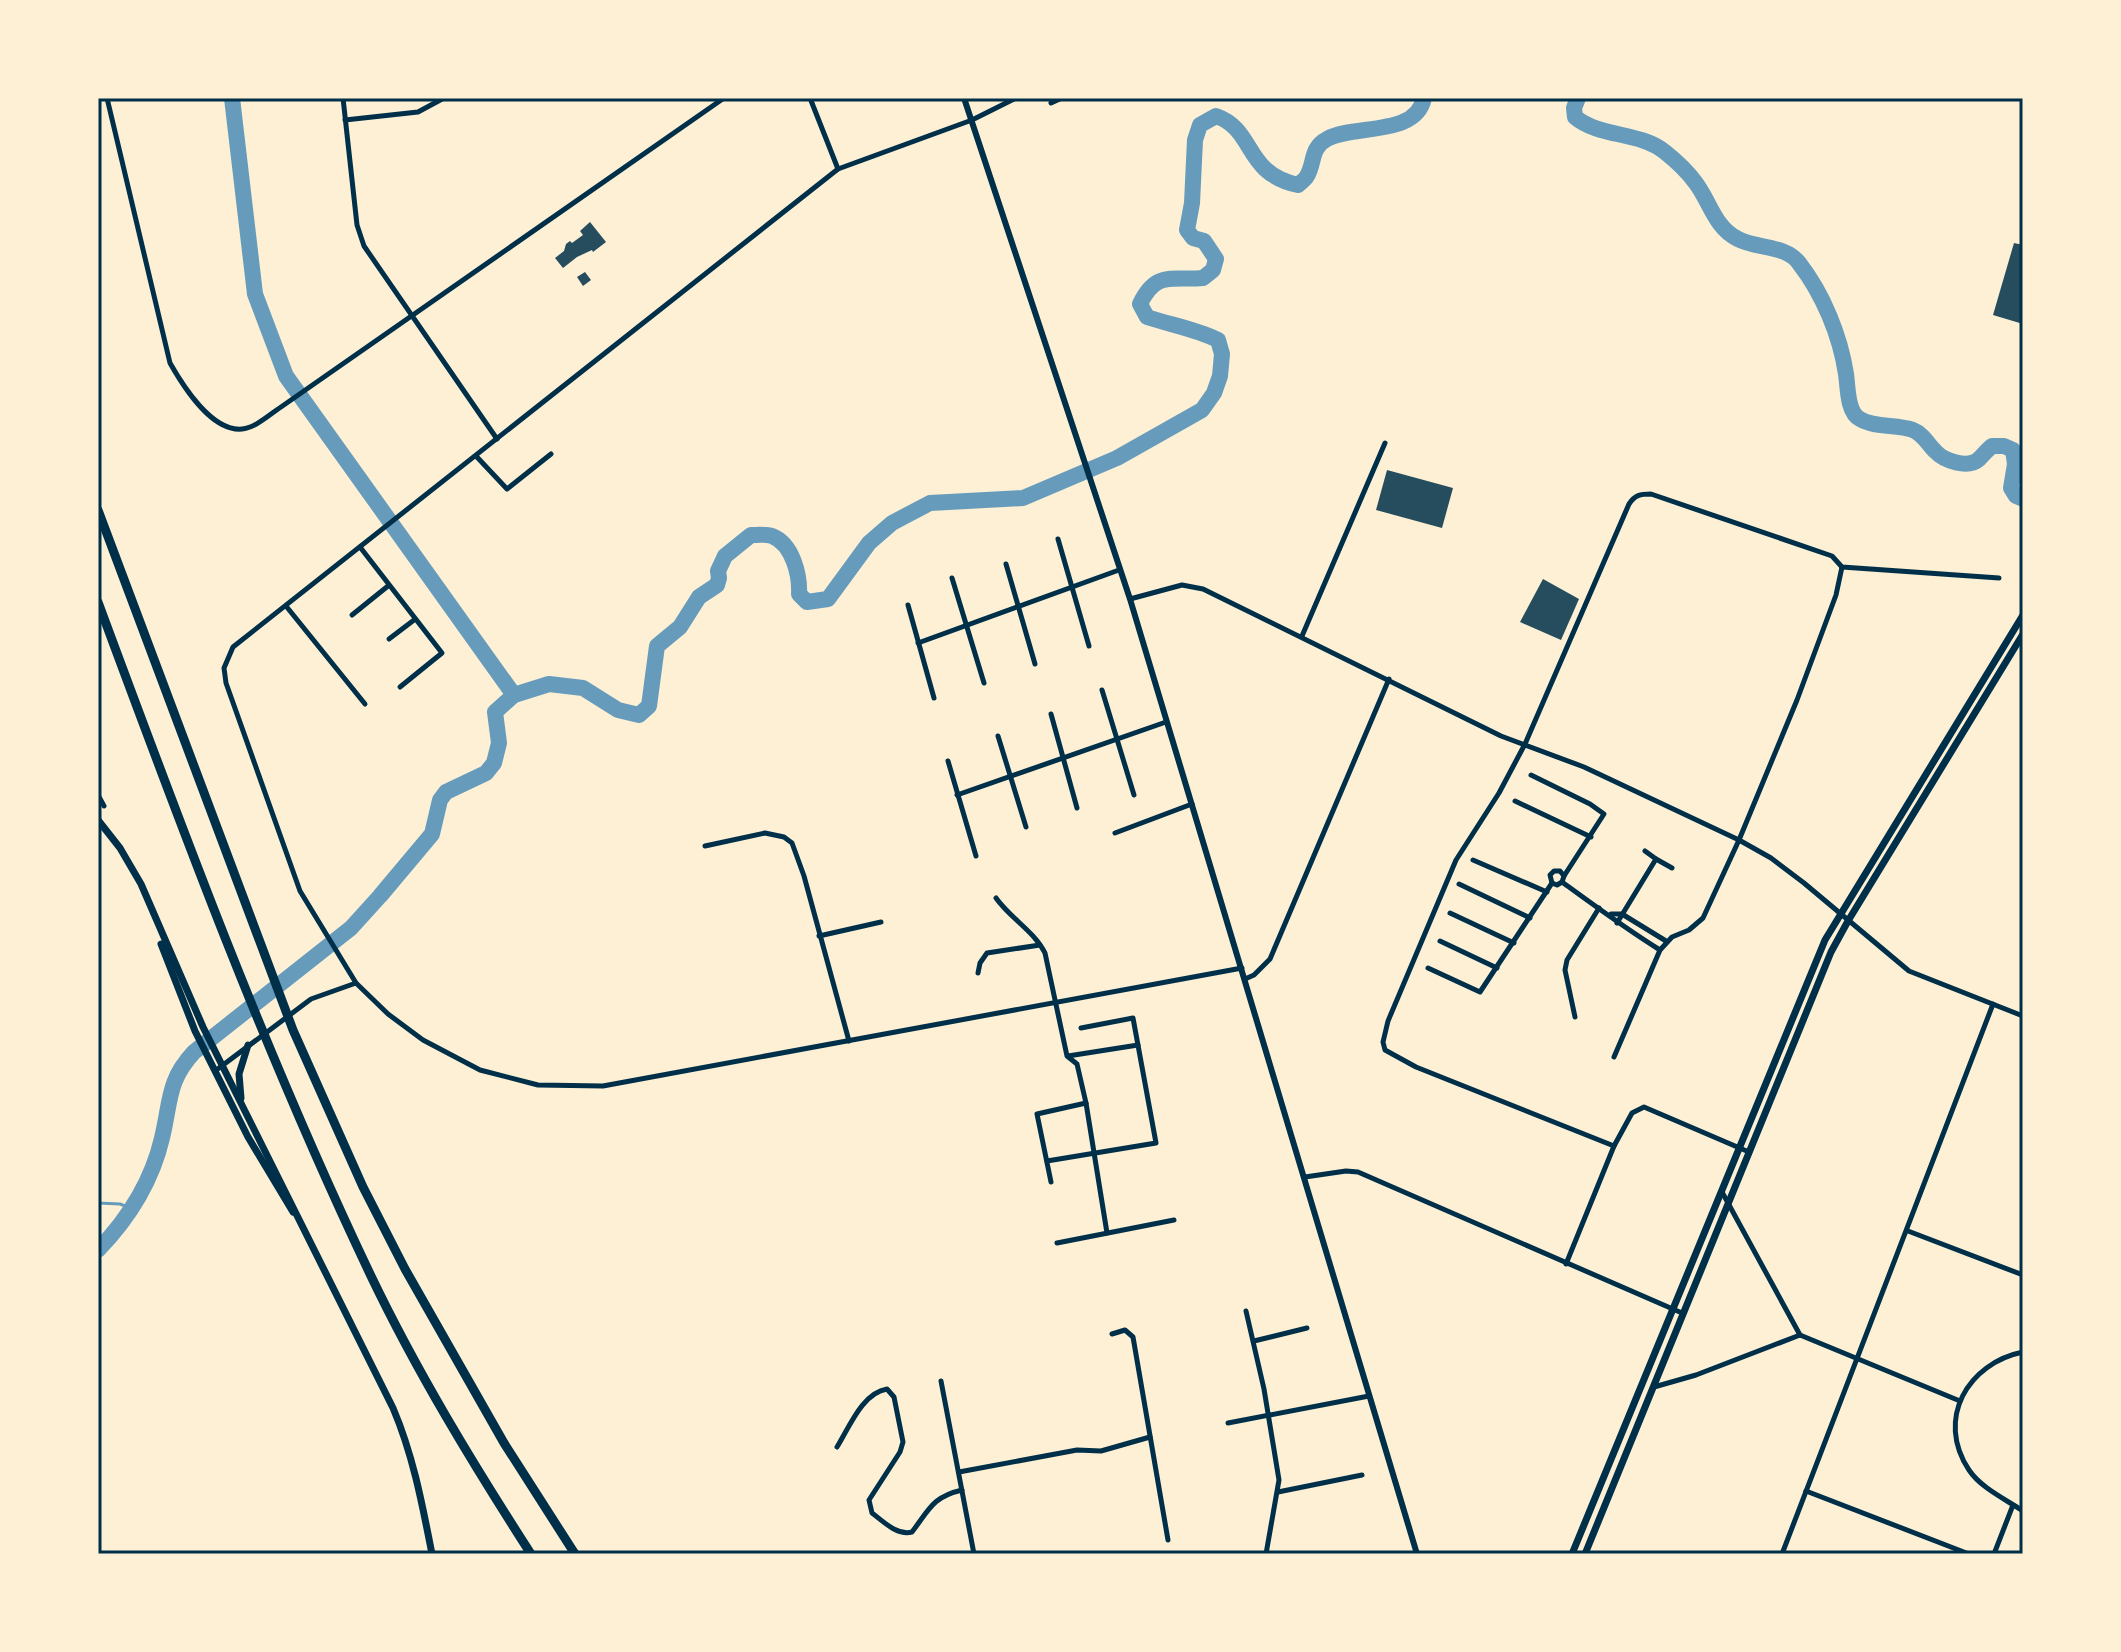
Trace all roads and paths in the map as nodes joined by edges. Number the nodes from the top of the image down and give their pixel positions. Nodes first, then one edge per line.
1 (107, 98) edge
2 (343, 98) edge
3 (444, 98) edge
4 (724, 98) edge
5 (810, 98) edge
6 (964, 98) edge
7 (1016, 98) edge
8 (1062, 98) edge
9 (1051, 103) dead end
10 (345, 120) junction
11 (972, 120) junction
12 (838, 169) junction
13 (412, 316) junction
14 (497, 439) junction
15 (1385, 443) dead end
16 (551, 454) dead end
17 (476, 456) junction
18 (98, 510) edge
19 (1058, 539) dead end
20 (361, 546) junction
21 (1006, 564) dead end
22 (1842, 567) junction
23 (1119, 570) junction
24 (952, 578) dead end
25 (1999, 578) dead end
26 (388, 586) junction
27 (1071, 587) junction
28 (1130, 599) junction
29 (98, 602) edge
30 (908, 605) dead end
31 (1018, 605) junction
32 (286, 606) junction
33 (352, 615) dead end
34 (2023, 615) edge
35 (414, 620) junction
36 (968, 624) junction
37 (2023, 634) edge
38 (1302, 636) junction
39 (389, 639) dead end
40 (918, 643) junction
41 (1089, 646) dead end
42 (1035, 664) dead end
43 (1389, 679) junction
44 (984, 683) dead end
45 (400, 687) dead end
46 (1102, 690) dead end
47 (934, 698) dead end
48 (365, 704) dead end
49 (1051, 714) dead end
50 (1166, 722) junction
51 (998, 736) dead end
52 (1117, 740) junction
53 (1525, 744) junction
54 (1064, 757) junction
55 (948, 761) dead end
56 (1531, 775) dead end
57 (1011, 776) junction
58 (98, 795) edge
59 (957, 795) junction
60 (1134, 795) dead end
61 (1515, 801) dead end
62 (1192, 804) junction
63 (104, 806) dead end
64 (1077, 808) dead end
65 (98, 823) edge
66 (1026, 827) dead end
67 (1115, 833) dead end
68 (1591, 837) junction
69 (1739, 840) junction
70 (705, 846) dead end
71 (1645, 851) dead end
72 (976, 856) dead end
73 (1656, 859) junction
74 (1473, 860) dead end
75 (1672, 868) dead end
76 (1563, 879) junction
77 (1552, 883) junction
78 (1459, 884) dead end
79 (1547, 892) junction
80 (996, 898) dead end
81 (1599, 908) junction
82 (1450, 913) dead end
83 (1839, 913) junction
84 (1610, 914) junction
85 (1622, 914) junction
86 (1530, 918) junction
87 (1848, 921) junction
88 (881, 922) dead end
89 (1617, 923) junction
90 (819, 936) junction
91 (1440, 941) dead end
92 (1666, 941) junction
93 (1514, 943) junction
94 (1041, 945) junction
95 (1660, 950) junction
96 (1242, 968) junction
97 (1428, 968) dead end
98 (1497, 968) junction
99 (978, 973) dead end
100 (1245, 979) junction
101 (356, 983) junction
102 (1056, 1002) junction
103 (1993, 1004) junction
104 (2023, 1016) edge
105 (1575, 1017) dead end
106 (1081, 1028) dead end
107 (849, 1041) junction
108 (248, 1045) junction
109 (1138, 1045) junction
110 (1067, 1056) junction
111 (1614, 1057) dead end
112 (218, 1068) junction
113 (1086, 1103) junction
114 (244, 1108) junction
115 (1614, 1146) junction
116 (1739, 1147) junction
117 (1749, 1152) junction
118 (1094, 1153) junction
119 (1047, 1161) junction
120 (1305, 1177) junction
121 (1051, 1182) dead end
122 (1721, 1191) junction
123 (1727, 1203) junction
124 (297, 1217) junction
125 (1174, 1220) dead end
126 (1908, 1231) junction
127 (1107, 1233) junction
128 (1057, 1243) dead end
129 (1566, 1264) junction
130 (2023, 1275) edge
131 (1673, 1309) junction
132 (1246, 1311) dead end
133 (1682, 1313) junction
134 (1307, 1328) dead end
135 (1112, 1334) dead end
136 (1800, 1335) junction
137 (1254, 1341) junction
138 (2023, 1352) edge
139 (1858, 1360) junction
140 (941, 1381) dead end
141 (1651, 1388) junction
142 (1369, 1396) junction
143 (1960, 1401) junction
144 (1268, 1416) junction
145 (1228, 1423) dead end
146 (1150, 1437) junction
147 (837, 1447) dead end
148 (959, 1472) junction
149 (1362, 1475) dead end
150 (962, 1490) junction
151 (1806, 1491) junction
152 (1278, 1492) junction
153 (2013, 1505) junction
154 (2023, 1511) edge
155 (1168, 1540) dead end
156 (432, 1554) edge
157 (531, 1554) edge
158 (575, 1554) edge
159 (974, 1554) edge
160 (1266, 1554) edge
161 (1417, 1554) edge
162 (1572, 1554) edge
163 (1585, 1554) edge
164 (1782, 1554) edge
165 (1969, 1554) edge
166 (1994, 1554) edge

1 - 13 street
2 - 10 street
3 - 10 street
4 - 13 street
5 - 12 street
6 - 11 street
7 - 11 street
8 - 9 street
10 - 13 street
11 - 12 street
11 - 23 street
12 - 14 street
13 - 14 street
14 - 17 street
15 - 38 street
16 - 17 street
17 - 20 street
18 - 158 highway
19 - 27 street
20 - 26 street
20 - 32 street
21 - 31 street
22 - 25 street
22 - 53 street
22 - 69 street
23 - 27 street
23 - 28 street
24 - 36 street
26 - 33 street
26 - 35 street
27 - 31 street
27 - 41 street
28 - 38 street
28 - 50 street
29 - 157 highway
30 - 40 street
31 - 36 street
31 - 42 street
32 - 48 street
32 - 101 street
34 - 83 main road
35 - 39 street
35 - 45 street
36 - 40 street
36 - 44 street
37 - 87 main road
38 - 43 street
40 - 47 street
43 - 53 street
43 - 100 street
46 - 52 street
49 - 54 street
50 - 52 street
50 - 62 street
51 - 57 street
52 - 54 street
52 - 60 street
53 - 69 street
53 - 115 street
54 - 57 street
54 - 64 street
55 - 59 street
56 - 68 street
57 - 59 street
57 - 66 street
58 - 63 street
59 - 72 street
61 - 68 street
62 - 67 street
62 - 96 street
65 - 112 main road
68 - 76 street
69 - 83 street
69 - 92 street
70 - 90 street
71 - 73 street
73 - 75 street
73 - 85 street
74 - 79 street
76 - 77 street
76 - 77 street
76 - 81 street
77 - 79 street
78 - 86 street
79 - 86 street
80 - 94 street
81 - 84 street
81 - 105 street
82 - 93 street
83 - 87 street
83 - 116 main road
84 - 85 street
84 - 89 street
85 - 89 street
85 - 92 street
86 - 93 street
87 - 103 street
87 - 117 main road
88 - 90 street
89 - 95 street
90 - 107 street
91 - 98 street
92 - 95 street
93 - 98 street
94 - 99 street
94 - 102 street
95 - 111 street
96 - 100 street
96 - 102 street
97 - 98 street
100 - 120 street
101 - 107 street
101 - 108 street
102 - 107 street
102 - 110 street
103 - 104 street
103 - 126 street
106 - 109 street
108 - 112 street
108 - 114 main road
109 - 110 street
109 - 118 street
110 - 113 street
112 - 114 main road
112 - 124 main road
113 - 118 street
113 - 119 street
114 - 124 main road
115 - 116 street
115 - 129 street
116 - 117 street
116 - 122 main road
117 - 123 main road
118 - 119 street
118 - 127 street
119 - 121 street
120 - 129 street
120 - 142 street
122 - 123 street
122 - 131 main road
123 - 133 main road
123 - 136 street
124 - 156 main road
125 - 127 street
126 - 130 street
126 - 139 street
127 - 128 street
129 - 131 street
131 - 133 street
131 - 162 main road
132 - 137 street
133 - 141 main road
134 - 137 street
135 - 146 street
136 - 139 street
136 - 141 street
137 - 144 street
138 - 143 street
139 - 143 street
139 - 151 street
140 - 148 street
141 - 163 main road
142 - 144 street
142 - 161 street
143 - 153 street
144 - 145 street
144 - 152 street
146 - 148 street
146 - 155 street
147 - 150 street
148 - 150 street
149 - 152 street
150 - 159 street
151 - 164 street
151 - 165 street
152 - 160 street
153 - 154 street
153 - 166 street

